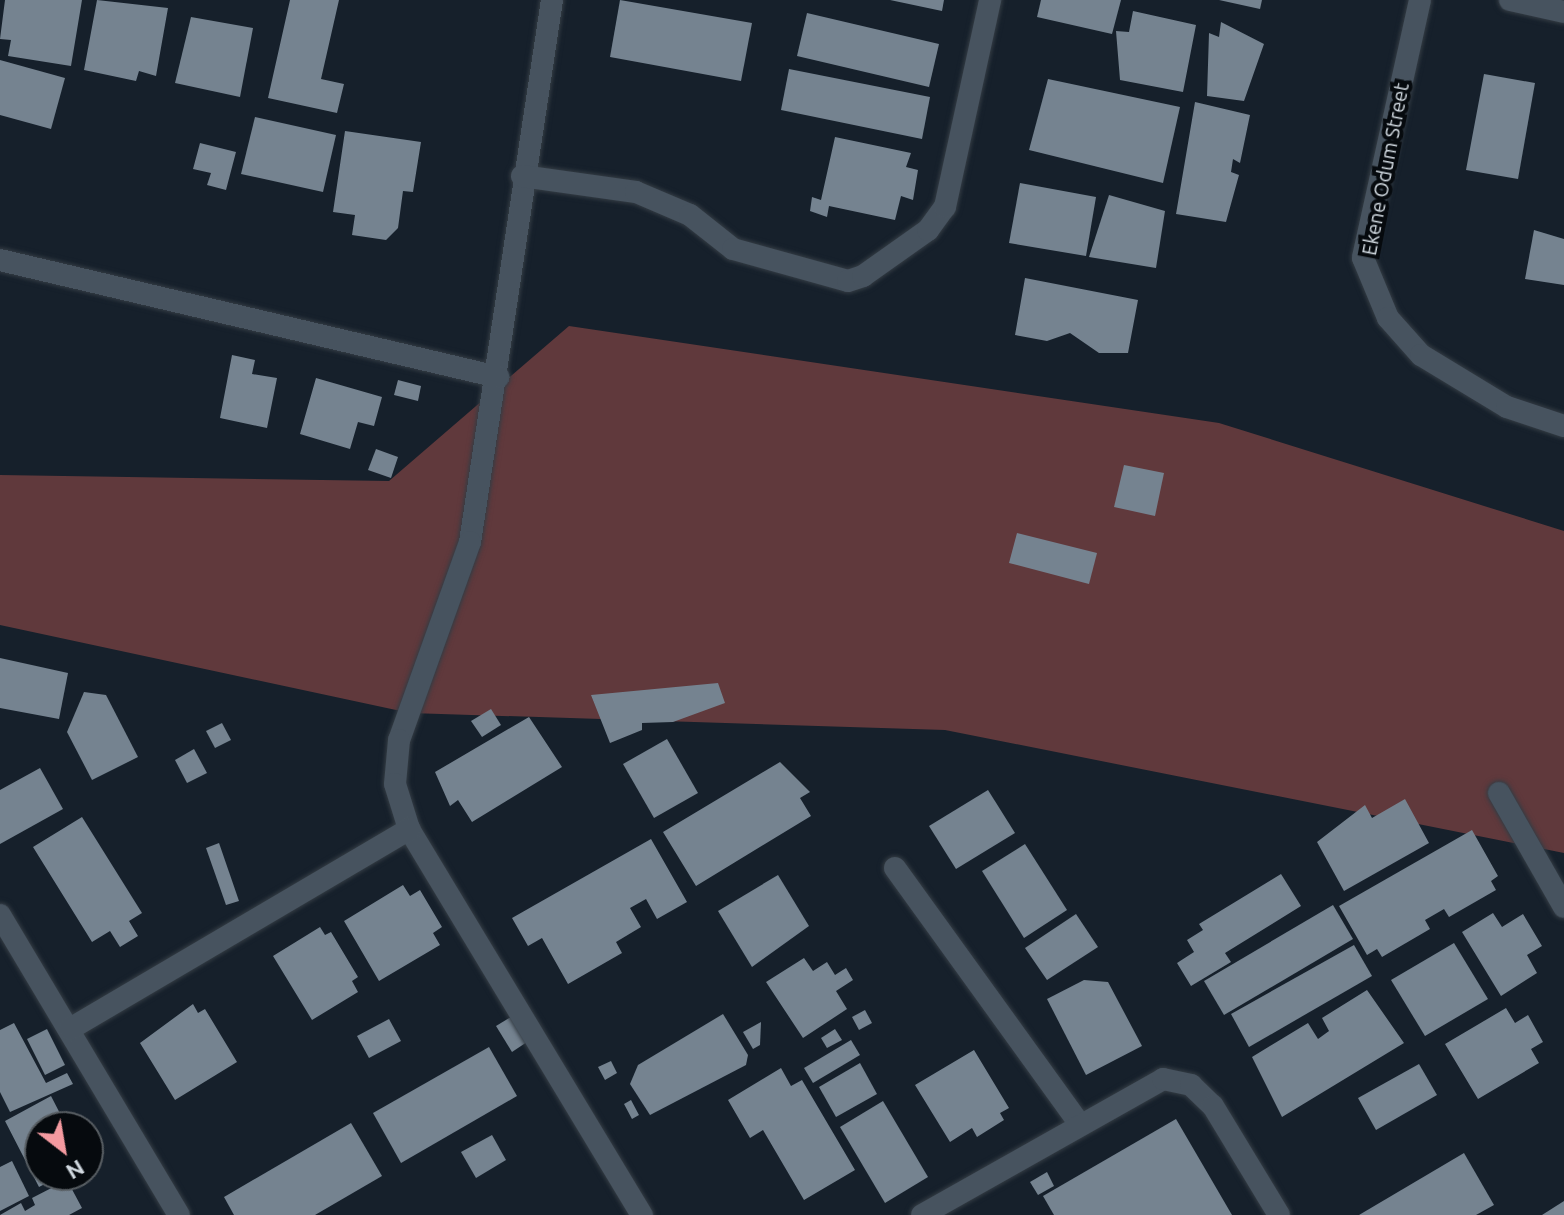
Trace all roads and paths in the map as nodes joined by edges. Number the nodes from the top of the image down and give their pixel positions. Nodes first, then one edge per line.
1 (552, 0) edge
2 (990, 0) edge
3 (1420, 0) edge
4 (1510, 0) edge
5 (1564, 12) edge
6 (522, 176) junction
7 (0, 260) edge
8 (498, 377) junction
9 (1564, 426) edge
10 (1499, 793) dead end
11 (409, 829) junction
12 (895, 868) dead end
13 (1564, 907) edge
14 (0, 915) edge
15 (70, 1029) junction
16 (1079, 1123) junction
17 (179, 1215) edge
18 (642, 1215) edge
19 (922, 1215) edge
20 (1279, 1215) edge

1 - 6 street
2 - 6 street
3 - 9 street, Ekene Odum Street
4 - 5 street
6 - 8 street
7 - 8 street
8 - 11 street
10 - 13 street
11 - 15 street
11 - 18 street
12 - 16 street
14 - 15 street
15 - 17 street
16 - 19 street
16 - 20 street

